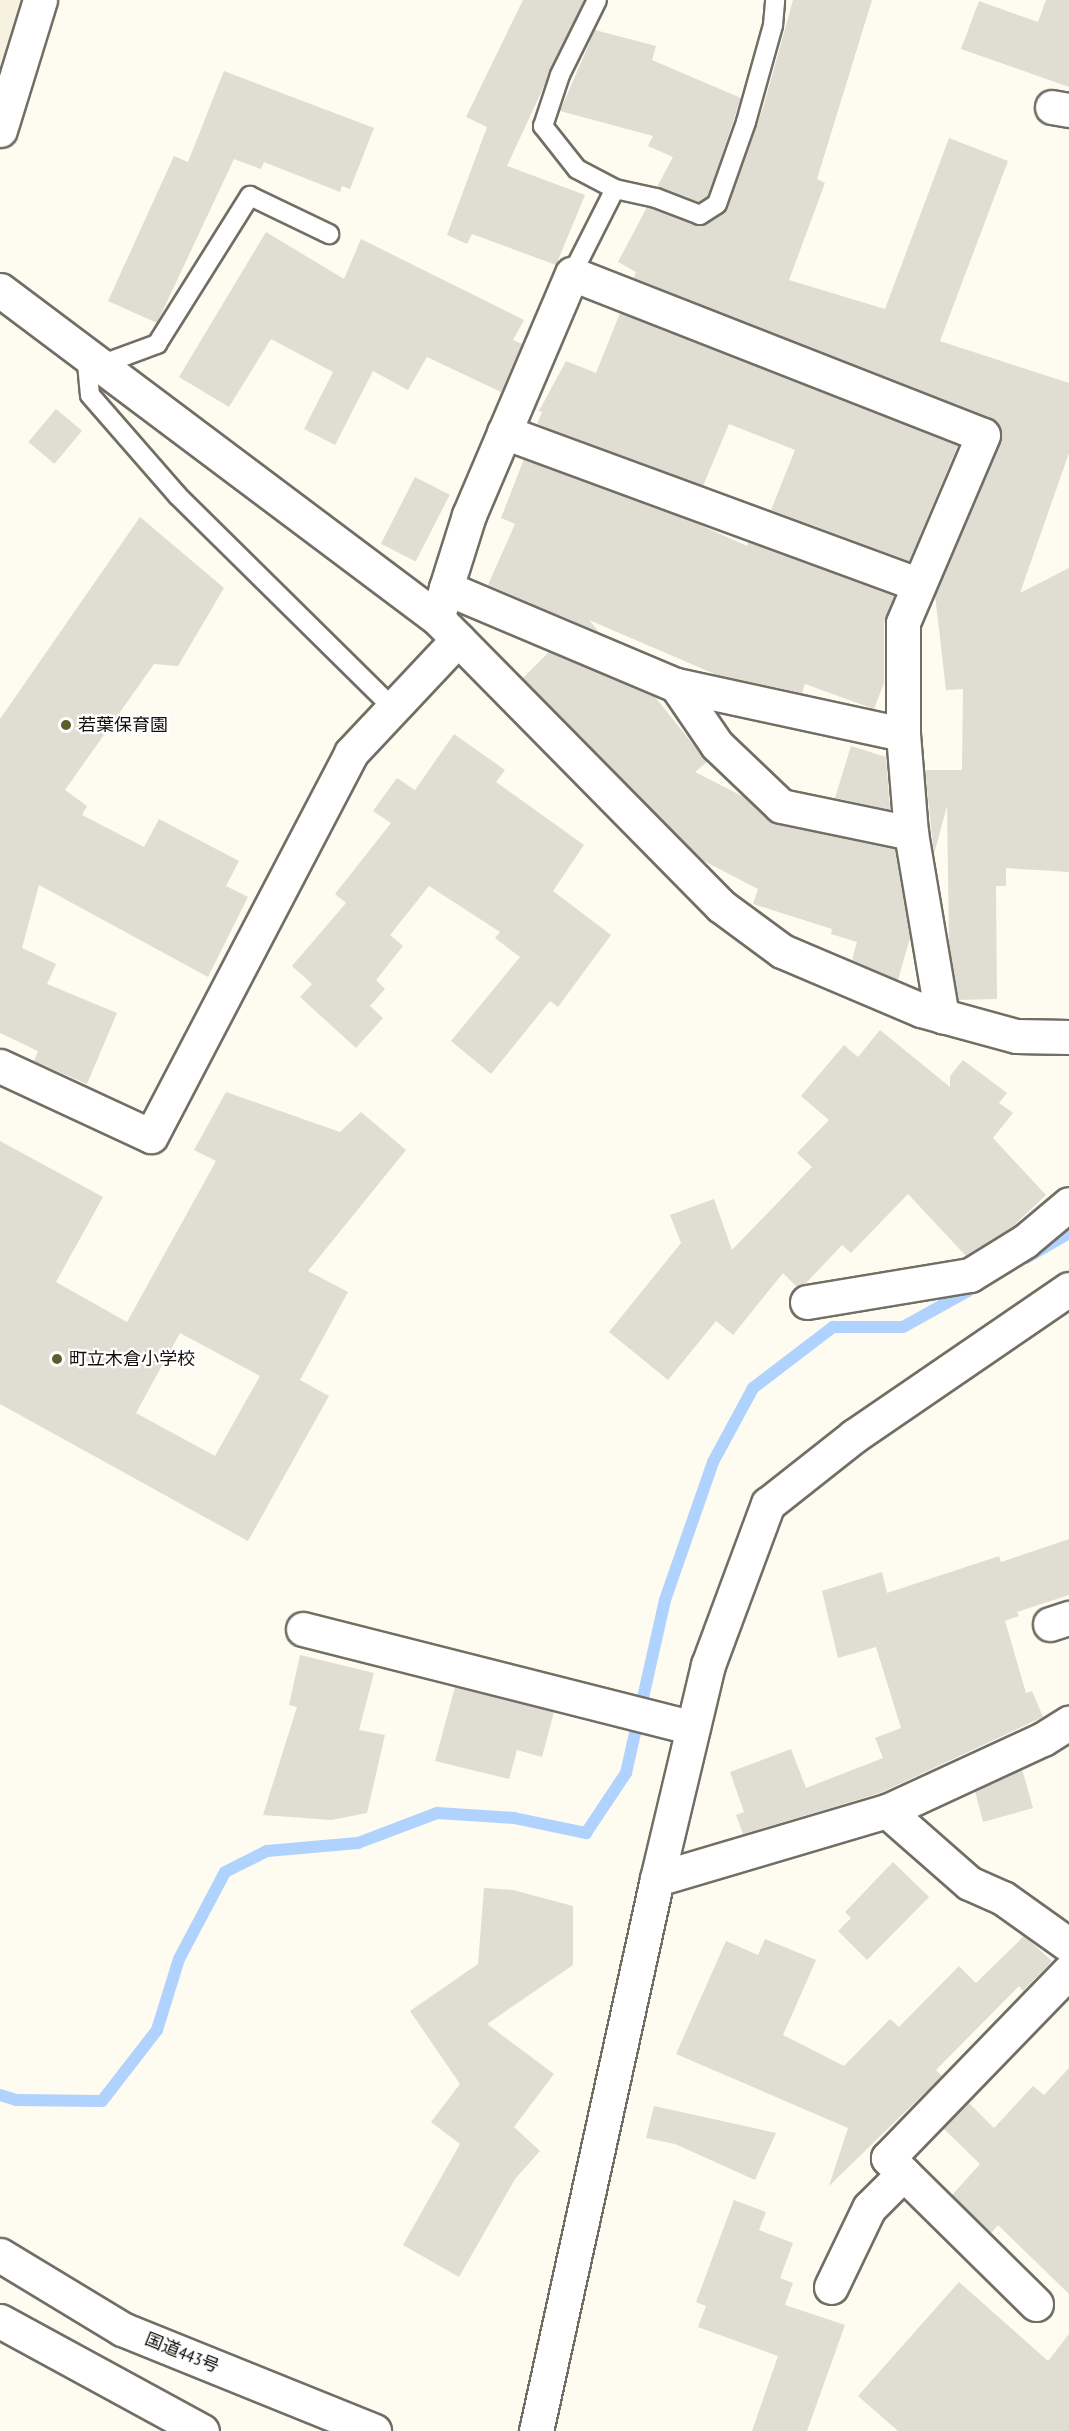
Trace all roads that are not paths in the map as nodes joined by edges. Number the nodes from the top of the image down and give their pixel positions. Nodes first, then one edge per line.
1 (40, 0) edge
2 (597, 0) edge
3 (776, 0) edge
4 (0, 130) edge
5 (615, 189) junction
6 (329, 234) dead end
7 (572, 274) junction
8 (0, 290) edge
9 (94, 357) junction
10 (504, 432) junction
11 (919, 585) junction
12 (447, 615) junction
13 (676, 685) junction
14 (393, 708) junction
15 (903, 734) junction
16 (911, 833) junction
17 (942, 1016) junction
18 (1069, 1037) edge
19 (0, 1066) edge
20 (1069, 1204) edge
21 (1069, 1289) edge
22 (807, 1302) dead end
23 (303, 1629) dead end
24 (1069, 1723) edge
25 (693, 1728) junction
26 (887, 1810) junction
27 (657, 1878) junction
28 (1069, 1945) edge
29 (1069, 1971) edge
30 (904, 2173) junction
31 (0, 2255) edge
32 (831, 2287) dead end
33 (1036, 2304) dead end
34 (0, 2321) edge
35 (202, 2431) edge
36 (374, 2431) edge
37 (536, 2431) edge

1 - 4 main road
2 - 5 lane
3 - 5 lane
5 - 7 lane
6 - 9 lane
7 - 10 main road
7 - 11 main road
8 - 9 main road
9 - 12 main road
9 - 14 lane
10 - 11 main road
10 - 12 main road
11 - 15 main road
12 - 13 main road
12 - 14 main road
12 - 17 main road
13 - 15 main road
13 - 16 main road
14 - 19 main road
15 - 16 main road
16 - 17 main road
17 - 18 main road
20 - 22 main road
21 - 25 main road
23 - 25 main road
24 - 26 main road
25 - 27 main road
26 - 27 main road
26 - 28 main road
27 - 37 main road
29 - 30 main road
30 - 32 main road
30 - 33 main road
31 - 36 main road, 国道443号
34 - 35 main road

